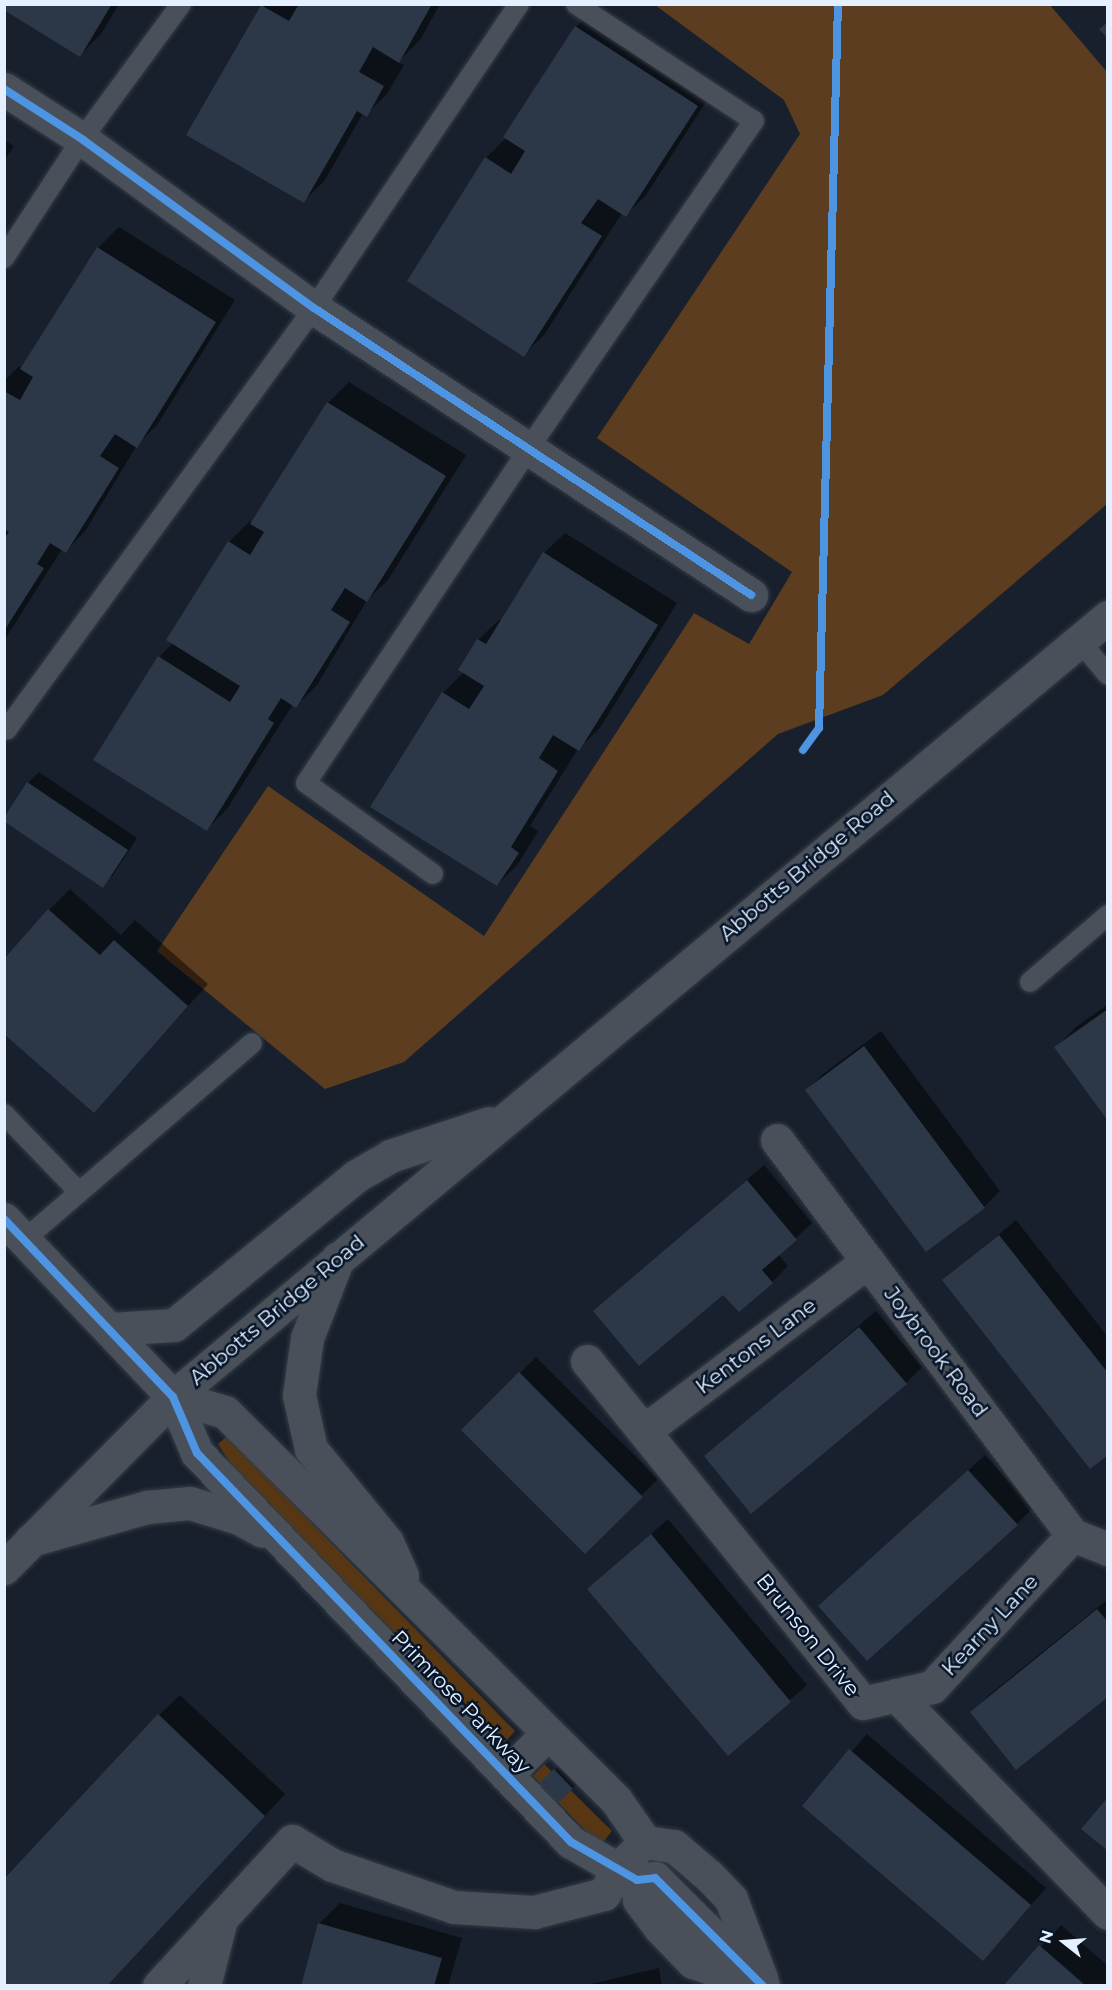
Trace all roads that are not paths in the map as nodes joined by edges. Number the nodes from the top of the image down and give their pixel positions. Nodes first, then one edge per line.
1 (181, 4) edge
2 (519, 4) edge
3 (576, 4) edge
4 (4, 89) edge
5 (82, 139) junction
6 (4, 258) edge
7 (314, 308) junction
8 (529, 448) junction
9 (751, 595) dead end
10 (1107, 617) edge
11 (1078, 640) junction
12 (1107, 675) edge
13 (4, 727) edge
14 (433, 874) dead end
15 (1107, 915) edge
16 (1030, 982) dead end
17 (252, 1043) dead end
18 (4, 1114) edge
19 (507, 1116) junction
20 (777, 1140) dead end
21 (79, 1192) junction
22 (14, 1230) edge
23 (338, 1258) junction
24 (868, 1261) junction
25 (111, 1329) junction
26 (587, 1361) dead end
27 (173, 1397) junction
28 (644, 1431) junction
29 (1072, 1535) junction
30 (31, 1540) junction
31 (283, 1543) junction
32 (1107, 1549) edge
33 (4, 1568) edge
34 (411, 1596) junction
35 (896, 1695) junction
36 (548, 1732) junction
37 (506, 1775) junction
38 (645, 1842) junction
39 (627, 1874) junction
40 (1107, 1913) edge
41 (221, 1918) junction
42 (159, 1986) edge
43 (204, 1986) edge
44 (762, 1986) edge

1 - 5 lane
2 - 7 lane
3 - 8 lane
4 - 5 street
5 - 6 lane
5 - 7 street
7 - 8 street
7 - 13 lane
8 - 9 street
8 - 14 lane
10 - 11 street, Abbotts Bridge Road
11 - 12 lane
11 - 19 street, Abbotts Bridge Road
15 - 16 lane
17 - 21 lane
18 - 21 lane
19 - 23 street, Abbotts Bridge Road
19 - 25 street, Abbotts Bridge Road
20 - 24 street, Joybrook Road
21 - 22 lane
22 - 25 street
23 - 27 street, Abbotts Bridge Road
23 - 34 street
24 - 28 street, Kentons Lane
24 - 29 street, Joybrook Road
25 - 27 street
26 - 28 street, Brunson Drive
27 - 30 street, Abbotts Bridge Road
27 - 31 street, Primrose Parkway
27 - 34 street, Primrose Parkway
28 - 35 street, Brunson Drive
29 - 32 street
29 - 35 street, Kearny Lane
30 - 31 street
30 - 33 street, Abbotts Bridge Road
31 - 37 street, Primrose Parkway
34 - 36 street, Primrose Parkway
35 - 40 street
36 - 37 street
36 - 38 street, Primrose Parkway
37 - 39 street, Primrose Parkway
38 - 39 street
38 - 44 street
39 - 41 street
39 - 44 street
41 - 42 street
41 - 43 street

